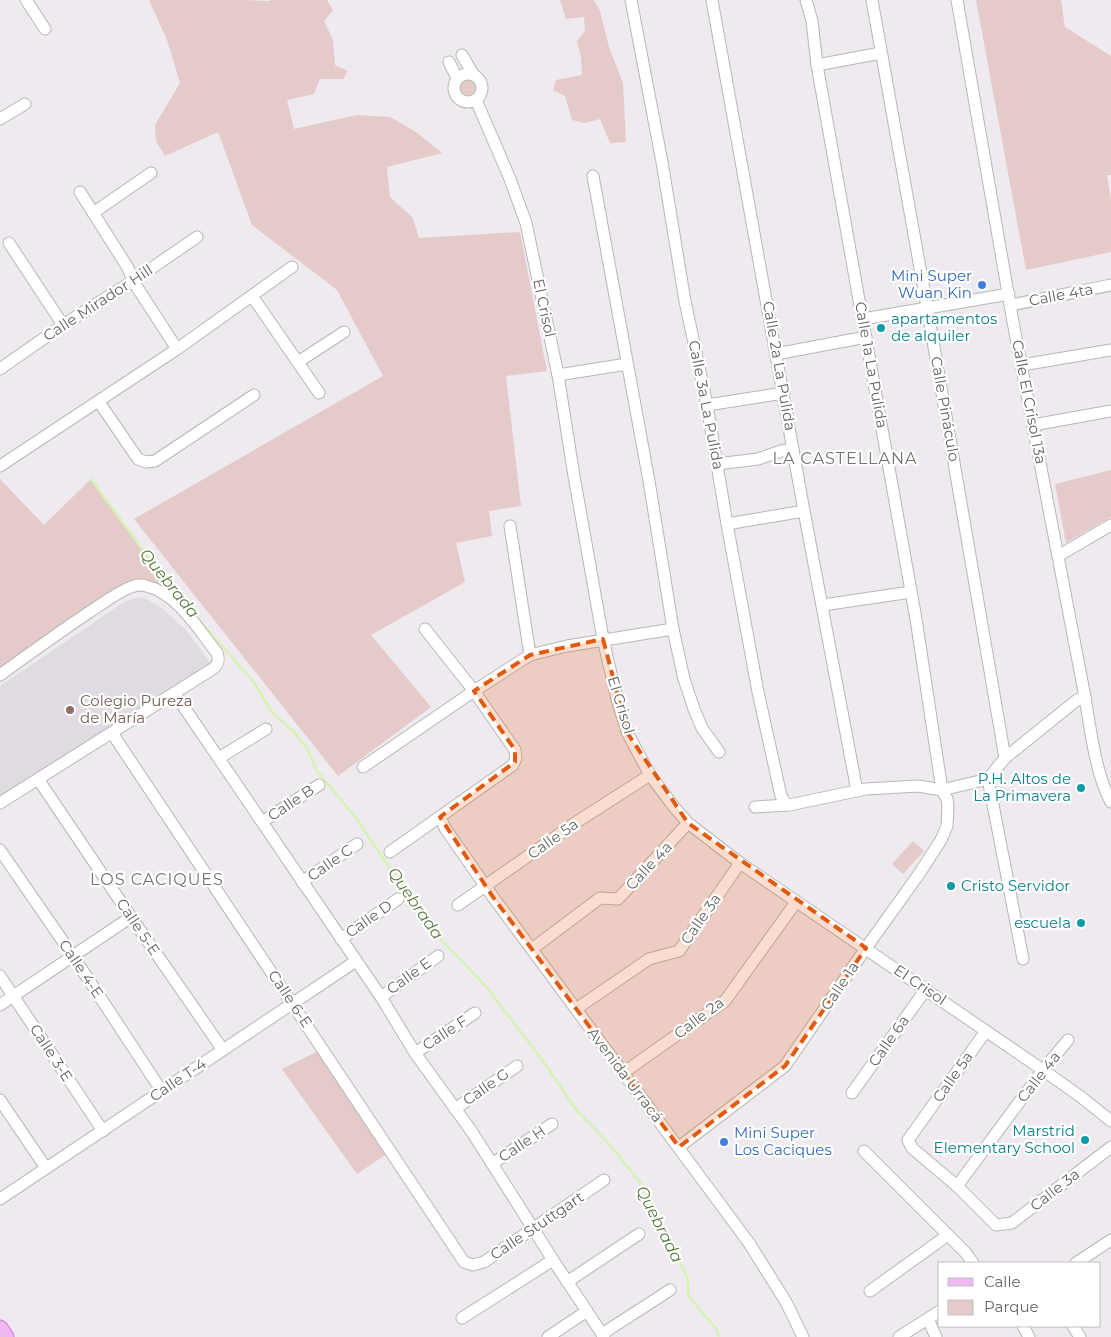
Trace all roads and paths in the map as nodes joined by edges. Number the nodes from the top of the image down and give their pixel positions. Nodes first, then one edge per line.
1 (26, 0) edge
2 (631, 0) edge
3 (712, 0) edge
4 (806, 0) edge
5 (872, 0) edge
6 (957, 0) edge
7 (45, 29) dead end
8 (881, 53) junction
9 (462, 55) dead end
10 (449, 62) dead end
11 (817, 65) junction
12 (472, 74) junction
13 (457, 78) junction
14 (476, 100) junction
15 (25, 104) dead end
16 (0, 119) edge
17 (151, 173) dead end
18 (594, 176) dead end
19 (80, 192) dead end
20 (93, 213) junction
21 (197, 237) dead end
22 (9, 243) dead end
23 (292, 267) dead end
24 (133, 281) junction
25 (1111, 285) edge
26 (252, 296) junction
27 (1010, 299) junction
28 (927, 308) junction
29 (863, 319) junction
30 (63, 325) junction
31 (344, 332) dead end
32 (866, 337) junction
33 (177, 350) junction
34 (1111, 350) edge
35 (776, 354) junction
36 (298, 362) junction
37 (627, 364) junction
38 (1022, 365) junction
39 (0, 369) edge
40 (558, 375) junction
41 (319, 393) dead end
42 (784, 393) junction
43 (254, 395) dead end
44 (99, 402) junction
45 (707, 405) junction
46 (1111, 411) edge
47 (1033, 425) junction
48 (794, 449) junction
49 (717, 464) junction
50 (0, 466) edge
51 (804, 511) junction
52 (727, 524) junction
53 (1111, 525) edge
54 (510, 526) dead end
55 (1058, 556) junction
56 (911, 592) junction
57 (823, 605) junction
58 (425, 629) dead end
59 (673, 629) junction
60 (603, 639) junction
61 (530, 655) junction
62 (0, 675) edge
63 (474, 691) junction
64 (175, 694) junction
65 (1085, 696) junction
66 (266, 729) dead end
67 (112, 733) junction
68 (719, 752) dead end
69 (218, 758) junction
70 (1005, 758) junction
71 (362, 767) dead end
72 (650, 775) junction
73 (38, 779) junction
74 (988, 779) junction
75 (319, 784) dead end
76 (942, 790) junction
77 (857, 791) junction
78 (1111, 802) edge
79 (0, 803) edge
80 (789, 805) junction
81 (755, 807) dead end
82 (440, 817) junction
83 (262, 822) junction
84 (688, 823) junction
85 (357, 844) dead end
86 (0, 850) edge
87 (390, 852) dead end
88 (740, 863) junction
89 (302, 882) junction
90 (486, 886) junction
91 (398, 899) dead end
92 (796, 902) junction
93 (458, 905) dead end
94 (131, 917) junction
95 (341, 939) junction
96 (866, 948) junction
97 (532, 949) junction
98 (73, 956) junction
99 (438, 956) dead end
100 (1023, 959) dead end
101 (356, 961) junction
102 (0, 976) edge
103 (926, 990) junction
104 (14, 996) junction
105 (381, 997) junction
106 (293, 1004) junction
107 (0, 1005) edge
108 (576, 1009) junction
109 (475, 1013) dead end
110 (986, 1031) junction
111 (1068, 1040) dead end
112 (223, 1050) junction
113 (415, 1053) junction
114 (517, 1066) dead end
115 (1043, 1070) junction
116 (623, 1073) junction
117 (161, 1090) junction
118 (852, 1093) dead end
119 (0, 1100) edge
120 (455, 1109) junction
121 (1110, 1120) edge
122 (552, 1124) dead end
123 (102, 1131) junction
124 (679, 1147) junction
125 (1111, 1147) edge
126 (864, 1150) dead end
127 (492, 1164) junction
128 (46, 1168) junction
129 (604, 1180) dead end
130 (957, 1186) junction
131 (0, 1199) edge
132 (534, 1228) junction
133 (639, 1234) dead end
134 (948, 1235) junction
135 (1111, 1240) edge
136 (553, 1260) junction
137 (972, 1262) edge
138 (1078, 1262) edge
139 (468, 1264) joint
140 (567, 1282) junction
141 (670, 1290) dead end
142 (870, 1291) dead end
143 (587, 1311) junction
144 (938, 1312) edge
145 (462, 1318) dead end
146 (928, 1319) junction
147 (0, 1328) edge
148 (603, 1335) edge
149 (6, 1337) edge
150 (548, 1337) edge
151 (803, 1337) edge
152 (899, 1337) edge
153 (936, 1337) edge

1 - 7 street
2 - 45 street, Calle 3a La Pulida
3 - 35 street, Calle 2a La Pulida
4 - 11 street, Calle 1a La Pulida
5 - 8 street, Calle Pináculo
6 - 27 street, Calle El Crisol 13a
8 - 11 street
8 - 28 street, Calle Pináculo
9 - 12 street
10 - 13 street
11 - 29 street, Calle 1a La Pulida
12 - 13 street
12 - 14 street
13 - 14 street
14 - 40 street, El Crisol
15 - 16 street
17 - 20 street
18 - 37 street
19 - 20 street
20 - 24 street
21 - 24 street, Calle Mirador Hill
22 - 30 street
23 - 26 street
24 - 30 street, Calle Mirador Hill
24 - 33 street
25 - 27 street, Calle 4ta
26 - 33 street
26 - 36 street
27 - 28 street, Calle 4ta
27 - 38 street, Calle El Crisol 13a
28 - 29 street, Calle 4ta
28 - 70 street, Calle Pináculo
29 - 32 street, Calle 1a La Pulida
30 - 39 street, Calle Mirador Hill
31 - 36 street
32 - 35 street
32 - 56 street, Calle 1a La Pulida
33 - 44 street
34 - 38 street
35 - 42 street, Calle 2a La Pulida
36 - 41 street
37 - 40 street
37 - 59 street
38 - 47 street, Calle El Crisol 13a
40 - 60 street, El Crisol
42 - 45 street
42 - 48 street, Calle 2a La Pulida
43 - 44 street
44 - 50 street
45 - 49 street, Calle 3a La Pulida
46 - 47 street
47 - 55 street, Calle El Crisol 13a
48 - 49 street
48 - 51 street, Calle 2a La Pulida
49 - 52 street, Calle 3a La Pulida
51 - 52 street
51 - 57 street, Calle 2a La Pulida
52 - 80 street, Calle 3a La Pulida
53 - 55 street
54 - 61 street
55 - 65 street, Calle El Crisol 13a
56 - 57 street
56 - 76 street, Calle 1a La Pulida
57 - 77 street, Calle 2a La Pulida
58 - 63 street
59 - 60 street
59 - 68 street
60 - 61 street
60 - 72 street, El Crisol
61 - 63 street
62 - 64 street
63 - 71 street
63 - 82 street
64 - 67 street
64 - 69 street
65 - 70 street
65 - 78 street, Calle El Crisol 13a
66 - 69 street
67 - 73 street
67 - 106 street, Calle 6-E
69 - 83 street
70 - 74 street
72 - 84 street, El Crisol
72 - 90 street, Calle 5a
73 - 79 street
73 - 94 street, Calle 5-E
74 - 76 street
74 - 100 street
75 - 83 street, Calle B
76 - 77 street
76 - 96 street, Calle 1a
77 - 80 street
80 - 81 street
82 - 87 street
82 - 90 street, Avenida Urracá
83 - 89 street
84 - 88 street, El Crisol
84 - 97 street, Calle 4a
85 - 89 street, Calle C
86 - 98 street, Calle 4-E
88 - 92 street, El Crisol
88 - 108 street, Calle 3a
89 - 95 street
90 - 93 street, Calle 5a
90 - 97 street, Avenida Urracá
91 - 95 street, Calle D
92 - 96 street, El Crisol
92 - 116 street, Calle 2a
94 - 98 street
94 - 112 street, Calle 5-E
95 - 101 street
96 - 103 street, El Crisol
96 - 124 street, Calle 1a
97 - 108 street, Avenida Urracá
98 - 104 street
98 - 117 street, Calle 4-E
99 - 105 street, Calle E
101 - 105 street
101 - 106 street, Calle T-4
102 - 104 street, Calle 3-E
103 - 110 street, El Crisol
103 - 118 street, Calle 6a
104 - 107 street
104 - 123 street, Calle 3-E
105 - 113 street
106 - 112 street, Calle T-4
106 - 139 street, Calle 6-E
108 - 116 street, Avenida Urracá
109 - 113 street, Calle F
110 - 115 street, El Crisol
110 - 130 street, Calle 5a
111 - 115 street, Calle 4a
112 - 117 street, Calle T-4
113 - 120 street
114 - 120 street, Calle G
115 - 121 street, El Crisol
115 - 130 street, Calle 4a
116 - 124 street, Avenida Urracá
117 - 123 street, Calle T-4
119 - 128 street
120 - 127 street
122 - 127 street, Calle H
123 - 128 street, Calle T-4
124 - 151 street, Avenida Urracá
125 - 130 street, Calle 3a
126 - 134 street
127 - 132 street
128 - 131 street, Calle T-4
129 - 132 street, Calle Stuttgart
132 - 136 street
132 - 139 street, Calle Stuttgart
133 - 140 street
134 - 137 street
134 - 142 street
135 - 138 street
136 - 140 street
136 - 145 street
140 - 143 street
141 - 148 street
143 - 148 street
143 - 150 street
144 - 146 street
146 - 152 street
146 - 153 street
147 - 149 main road

